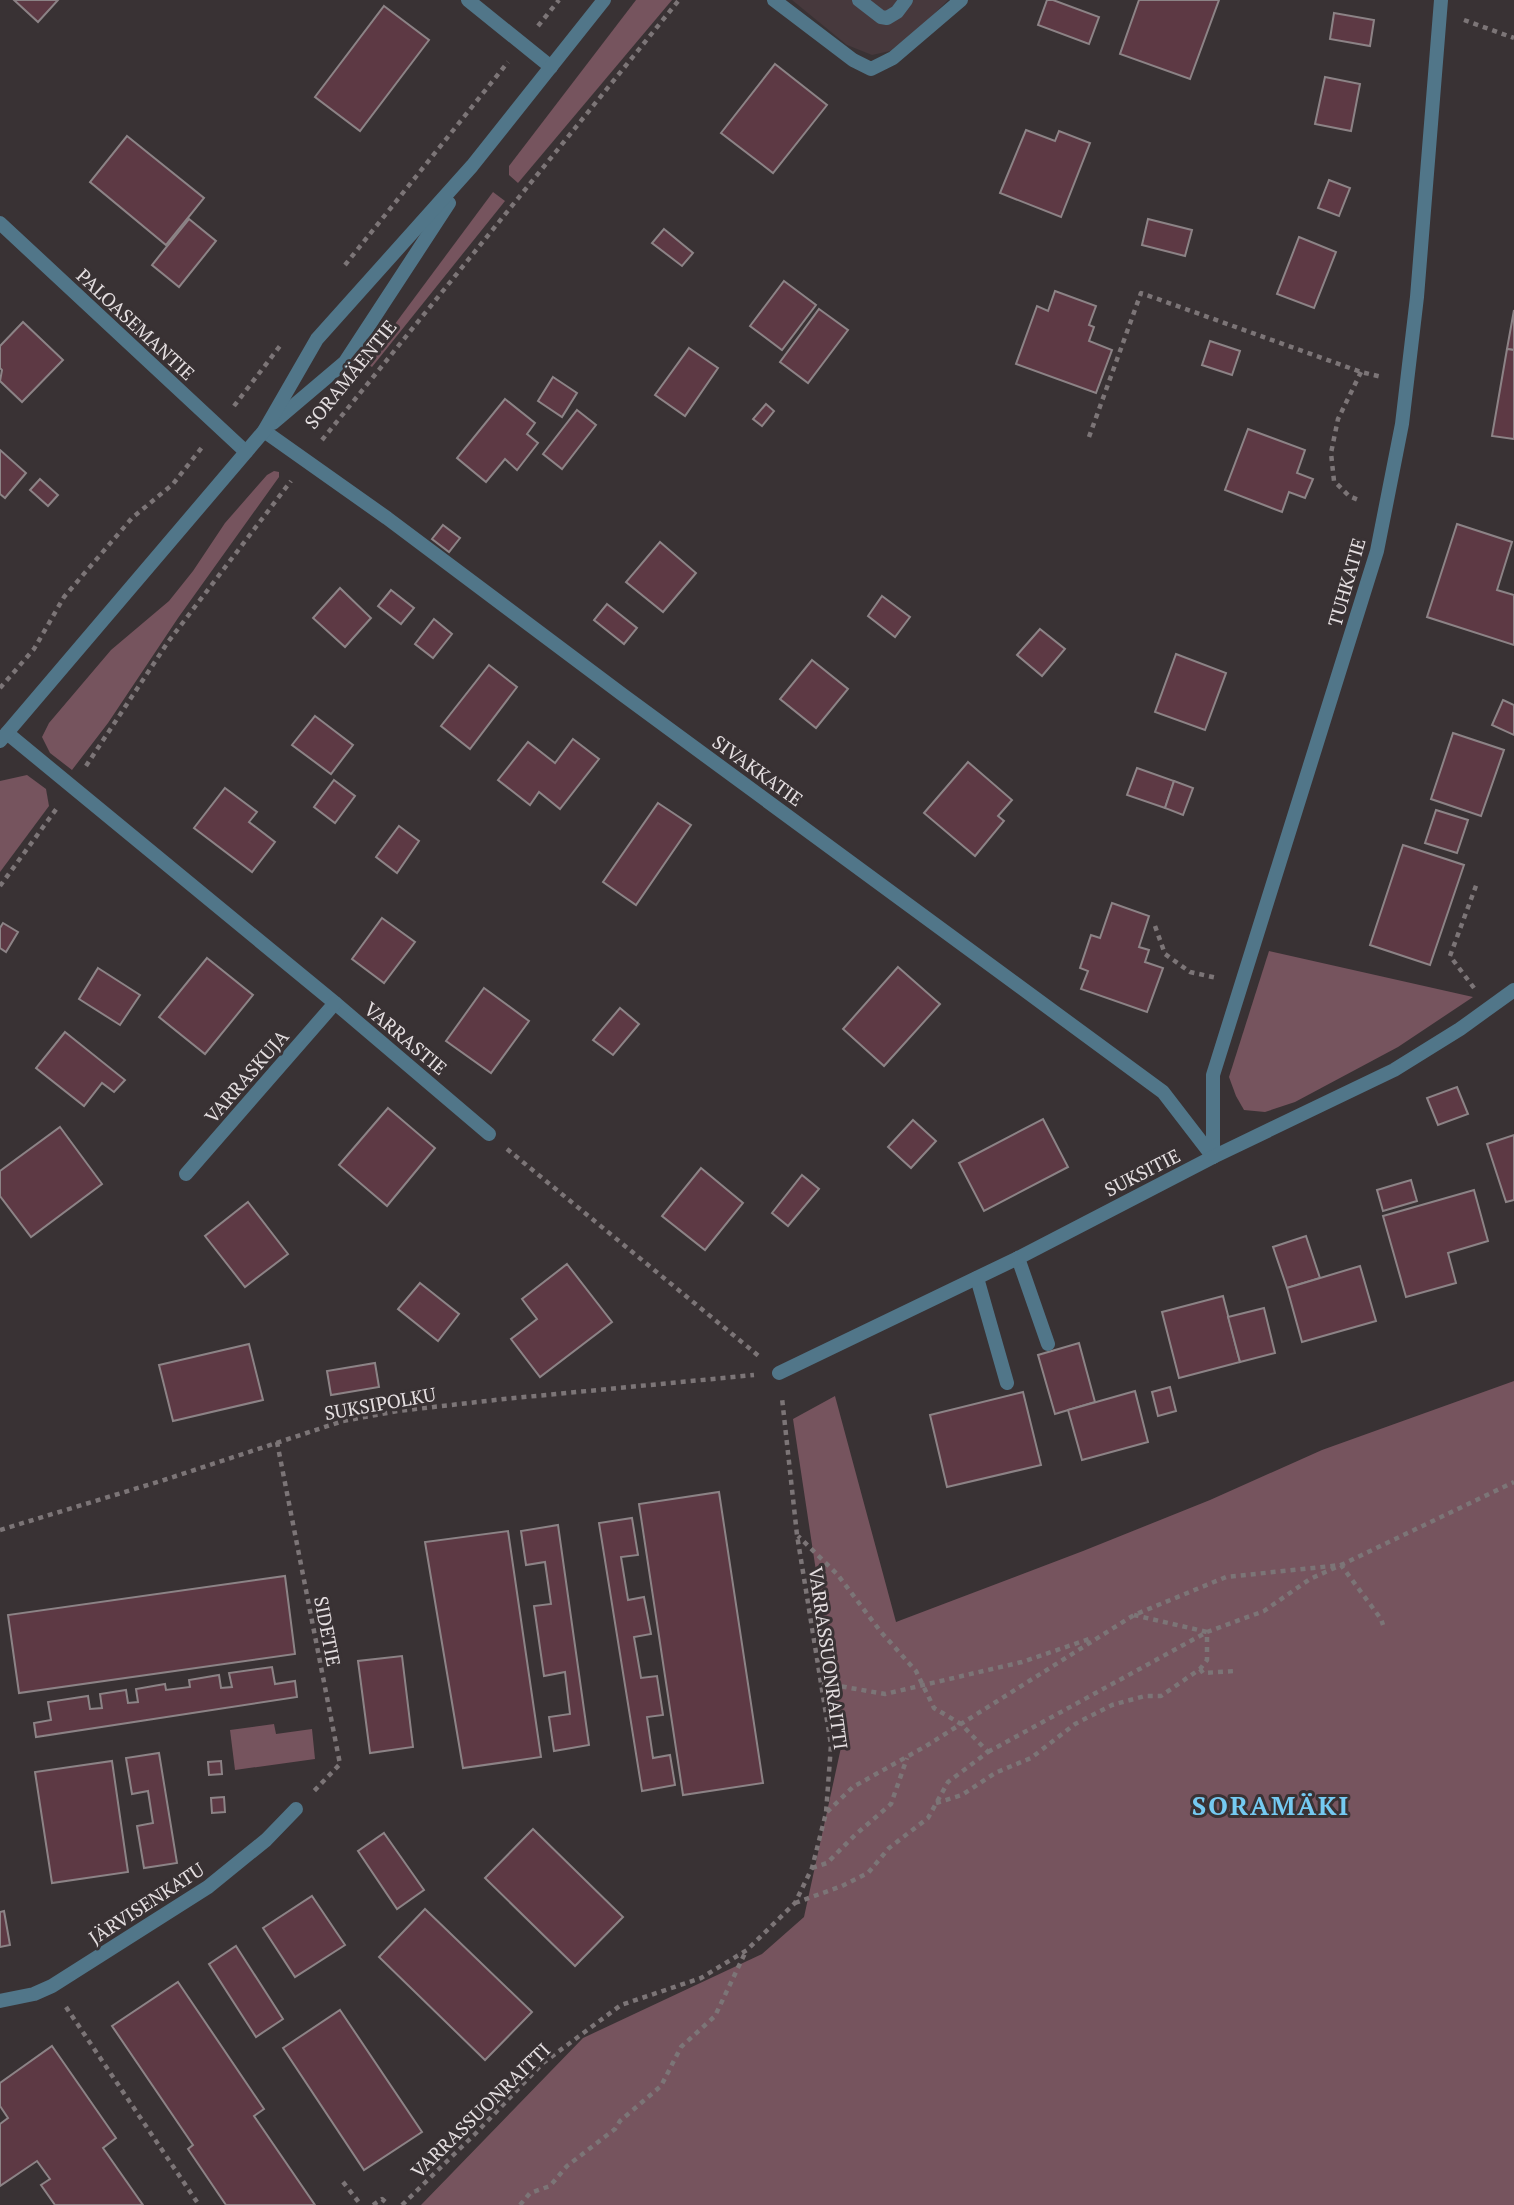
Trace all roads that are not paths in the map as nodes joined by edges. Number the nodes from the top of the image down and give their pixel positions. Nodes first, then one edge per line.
1 (468, 0) edge
2 (604, 0) edge
3 (774, 0) edge
4 (859, 0) edge
5 (906, 0) edge
6 (956, 1) edge
7 (1440, 6) edge
8 (551, 67) junction
9 (472, 166) junction
10 (0, 223) edge
11 (264, 431) junction
12 (246, 452) junction
13 (4, 737) edge
14 (1514, 990) edge
15 (335, 1003) junction
16 (489, 1134) road end
17 (1213, 1157) junction
18 (186, 1174) dead end
19 (1018, 1258) junction
20 (977, 1278) junction
21 (1048, 1344) dead end
22 (779, 1373) road end
23 (1007, 1383) dead end
24 (296, 1809) road end
25 (0, 2001) edge

1 - 8 street
2 - 8 street, SORAMÄENTIE
3 - 6 street
4 - 5 street
7 - 17 street, TUHKATIE
8 - 9 street, SORAMÄENTIE
9 - 11 street, SORAMÄENTIE
9 - 11 street, SORAMÄENTIE
10 - 12 street, PALOASEMANTIE
11 - 12 street, SORAMÄENTIE
11 - 17 street, SIVAKKATIE
12 - 13 street, SORAMÄENTIE
13 - 15 street, VARRASTIE
14 - 17 street, SUKSITIE
15 - 16 street, VARRASTIE
15 - 18 street, VARRASKUJA
17 - 19 street, SUKSITIE
19 - 20 street, SUKSITIE
19 - 21 street
20 - 22 street, SUKSITIE
20 - 23 street
24 - 25 street, JÄRVISENKATU

